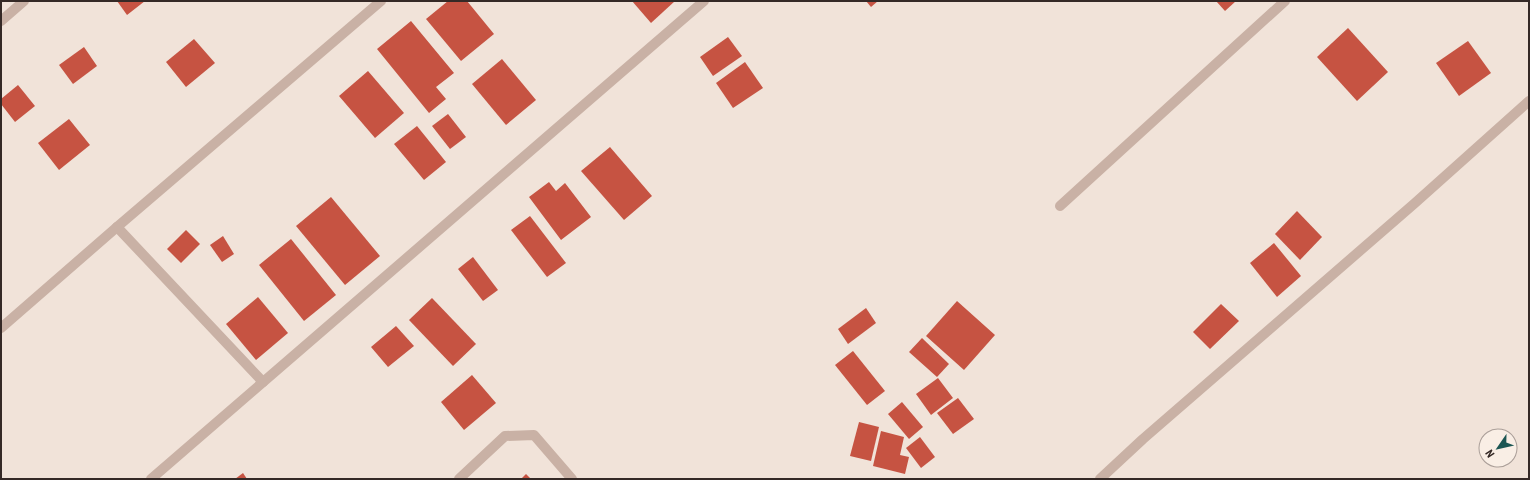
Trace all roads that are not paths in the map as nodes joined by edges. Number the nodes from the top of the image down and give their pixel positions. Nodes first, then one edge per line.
1 (24, 1) edge
2 (381, 1) edge
3 (704, 1) edge
4 (1285, 1) edge
5 (1, 21) edge
6 (1529, 101) edge
7 (1060, 206) dead end
8 (117, 227) junction
9 (1, 328) edge
10 (263, 382) junction
11 (151, 479) edge
12 (459, 479) edge
13 (572, 479) edge
14 (1100, 479) edge

1 - 5 street
2 - 8 street
3 - 10 street
4 - 7 street
6 - 14 street
8 - 9 street
8 - 10 street
10 - 11 street
12 - 13 street

